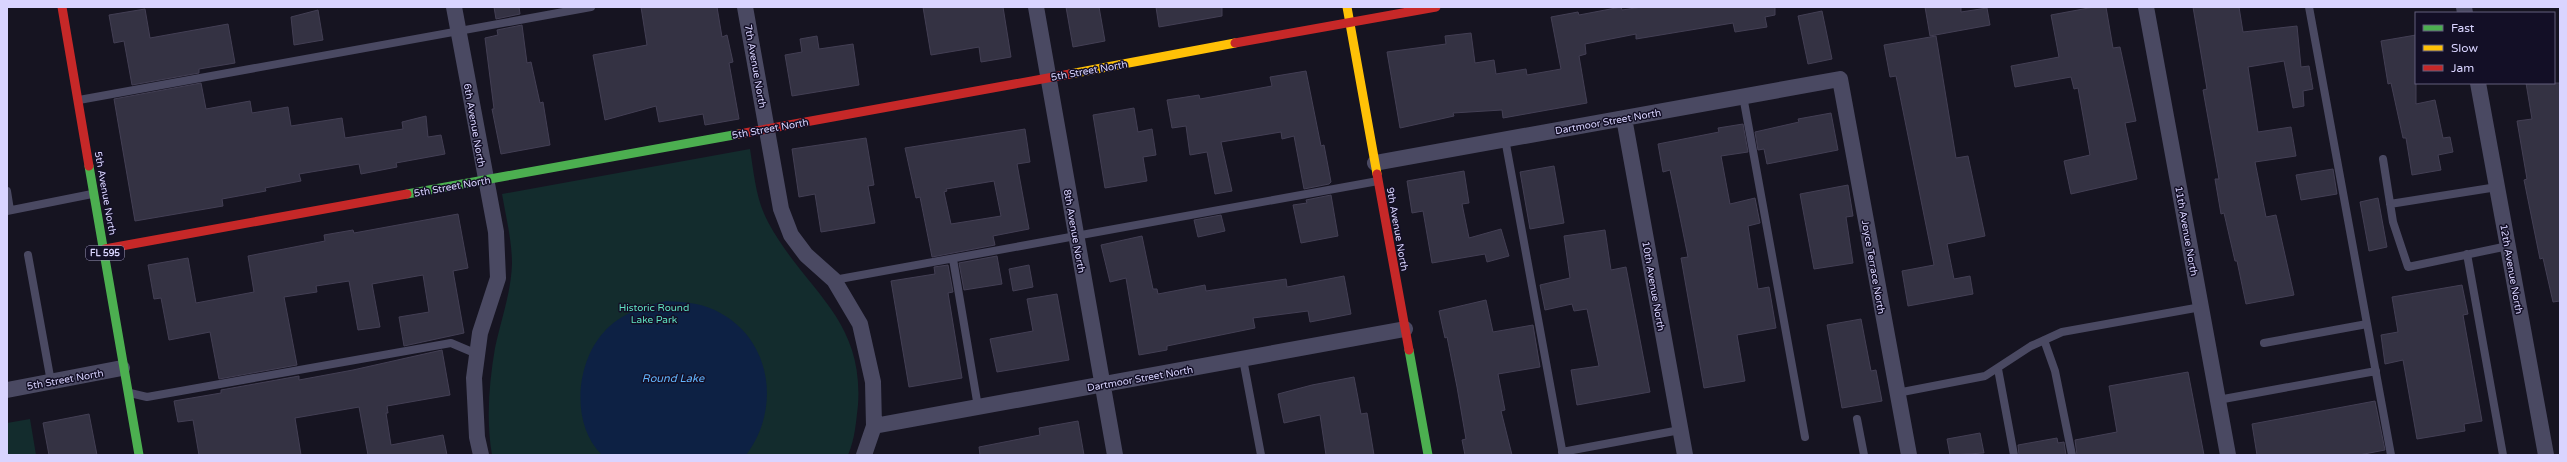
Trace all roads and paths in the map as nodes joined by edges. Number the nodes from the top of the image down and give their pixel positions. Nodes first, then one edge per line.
1 (62, 7) edge
2 (454, 7) edge
3 (591, 7) edge
4 (745, 7) edge
5 (1036, 7) edge
6 (1347, 7) edge
7 (1436, 7) edge
8 (2146, 7) edge
9 (2309, 7) edge
10 (1350, 23) junction
11 (459, 31) junction
12 (1048, 78) junction
13 (1840, 78) joint
14 (2478, 84) edge
15 (1743, 96) junction
16 (78, 100) junction
17 (1624, 118) junction
18 (767, 129) junction
19 (1505, 139) junction
20 (2383, 159) dead end
21 (1375, 163) junction
22 (485, 180) junction
23 (1378, 181) junction
24 (2497, 187) junction
25 (7, 191) edge
26 (95, 193) junction
27 (2390, 204) junction
28 (8, 210) edge
29 (1075, 236) junction
30 (2508, 246) junction
31 (105, 249) junction
32 (2467, 254) junction
33 (28, 255) dead end
34 (953, 259) junction
35 (834, 280) junction
36 (2201, 307) junction
37 (2367, 324) junction
38 (1405, 329) junction
39 (2044, 340) junction
40 (2264, 343) dead end
41 (477, 354) junction
42 (1243, 359) junction
43 (122, 368) junction
44 (1998, 369) junction
45 (2376, 371) junction
46 (51, 382) junction
47 (1103, 385) junction
48 (7, 390) edge
49 (127, 392) junction
50 (1897, 393) junction
51 (2218, 400) junction
52 (978, 407) junction
53 (1857, 419) dead end
54 (874, 426) junction
55 (1680, 430) junction
56 (1805, 437) dead end
57 (1562, 453) edge
58 (139, 455) edge
59 (481, 455) edge
60 (864, 455) edge
61 (1115, 455) edge
62 (1261, 455) edge
63 (1428, 455) edge
64 (1685, 455) edge
65 (1864, 455) edge
66 (1909, 455) edge
67 (2014, 455) edge
68 (2072, 455) edge
69 (2228, 455) edge
70 (2391, 455) edge
71 (2503, 455) edge
72 (2546, 455) edge

1 - 16 street, 5th Avenue North / FL 595
2 - 11 street, 6th Avenue North
3 - 11 lane
4 - 18 street, 7th Avenue North
5 - 12 street, 8th Avenue North
6 - 10 street, 9th Avenue North
7 - 10 street, 5th Street North
8 - 36 street, 11th Avenue North
9 - 37 lane
10 - 12 street, 5th Street North
10 - 21 street, 9th Avenue North
11 - 16 lane
11 - 22 street, 6th Avenue North
12 - 18 street, 5th Street North
12 - 29 street, 8th Avenue North
13 - 15 street, Dartmoor Street North
13 - 50 street, Joyce Terrace North
14 - 24 street, 12th Avenue North
15 - 17 street, Dartmoor Street North
15 - 56 lane
16 - 26 street, 5th Avenue North / FL 595
17 - 19 street, Dartmoor Street North
17 - 55 street, 10th Avenue North
18 - 22 street, 5th Street North
18 - 35 street, 7th Avenue North
19 - 21 street, Dartmoor Street North
19 - 57 lane
20 - 27 lane
21 - 23 street, 9th Avenue North
22 - 31 street, 5th Street North
22 - 41 street, 6th Avenue North
23 - 29 lane
23 - 38 street, 9th Avenue North
24 - 27 lane
24 - 30 street, 12th Avenue North
25 - 28 lane
26 - 28 lane
26 - 31 street, 5th Avenue North / FL 595
27 - 32 lane
29 - 34 lane
29 - 47 street, 8th Avenue North
30 - 32 lane
30 - 72 street, 12th Avenue North
31 - 43 street, 5th Avenue North / FL 595
32 - 71 lane
33 - 46 lane
34 - 35 lane
34 - 52 lane
35 - 54 street, 7th Avenue North
36 - 39 lane
36 - 51 street, 11th Avenue North
37 - 40 lane
37 - 45 lane
38 - 42 street, Dartmoor Street North
38 - 63 street, 9th Avenue North
39 - 44 lane
39 - 68 lane
41 - 49 lane
41 - 59 street, 6th Avenue North
42 - 47 street, Dartmoor Street North
42 - 62 lane
43 - 46 street, 5th Street North
43 - 49 street, 5th Avenue North / FL 595
44 - 50 lane
44 - 67 lane
45 - 51 lane
45 - 70 lane
46 - 48 street, 5th Street North
47 - 52 street, Dartmoor Street North
47 - 61 street, 8th Avenue North
49 - 58 street, 5th Avenue North / FL 595
50 - 66 street, Joyce Terrace North
51 - 69 street, 11th Avenue North
52 - 54 street, Dartmoor Street North
53 - 65 lane
54 - 60 street, 7th Avenue North
55 - 57 lane
55 - 64 street, 10th Avenue North

